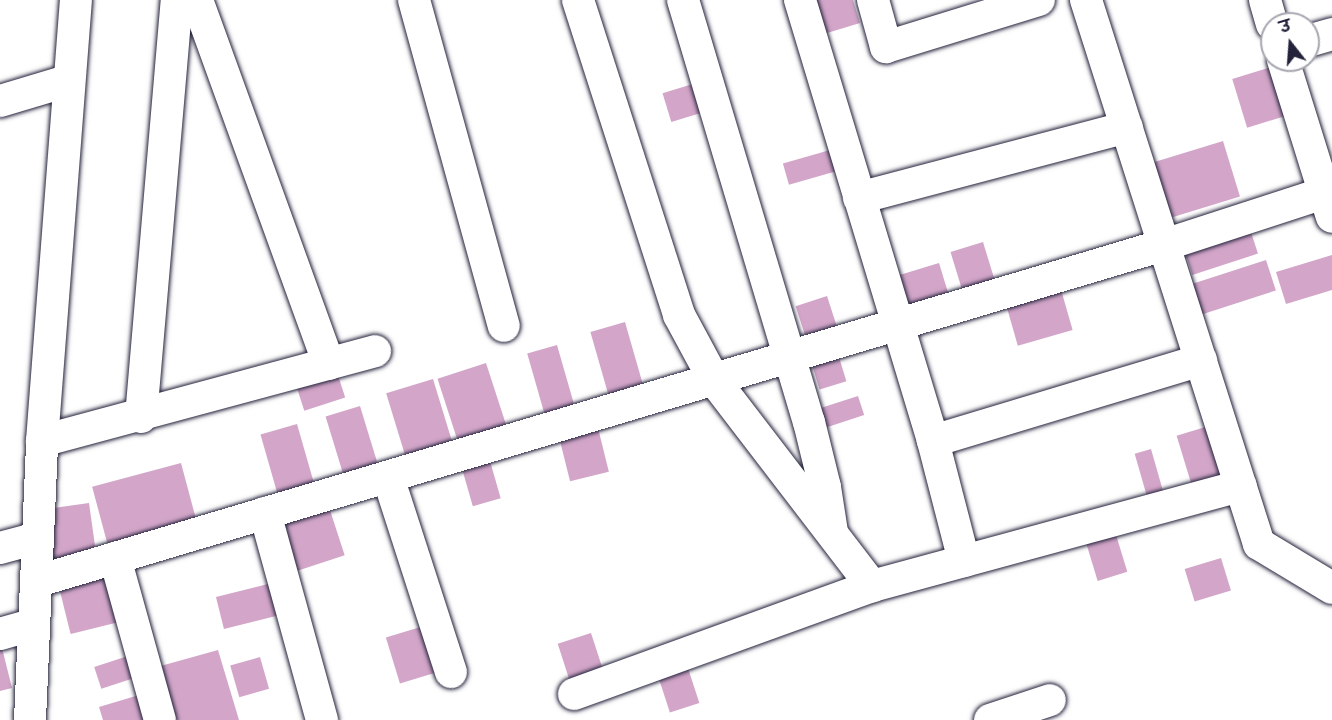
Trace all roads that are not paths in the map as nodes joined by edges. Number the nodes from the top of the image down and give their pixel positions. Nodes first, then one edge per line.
1 (76, 0) edge
2 (177, 0) edge
3 (197, 0) edge
4 (414, 0) edge
5 (578, 0) edge
6 (683, 0) edge
7 (800, 0) edge
8 (873, 0) edge
9 (1086, 0) edge
10 (1019, 3) edge
11 (1287, 72) edge
12 (67, 81) junction
13 (0, 101) edge
14 (1127, 127) junction
15 (1326, 187) edge
16 (859, 198) junction
17 (1164, 245) junction
18 (896, 325) junction
19 (504, 326) dead end
20 (375, 351) dead end
21 (789, 357) junction
22 (1201, 360) junction
23 (329, 364) junction
24 (714, 380) junction
25 (141, 417) junction
26 (42, 441) junction
27 (933, 441) junction
28 (388, 477) junction
29 (1241, 486) junction
30 (265, 513) junction
31 (832, 533) junction
32 (38, 538) junction
33 (0, 548) edge
34 (115, 558) junction
35 (964, 561) junction
36 (38, 581) junction
37 (872, 586) junction
38 (1332, 588) edge
39 (34, 624) junction
40 (0, 634) edge
41 (451, 672) dead end
42 (574, 694) dead end
43 (1050, 700) dead end
44 (30, 720) edge
45 (160, 720) edge
46 (322, 720) edge
47 (990, 720) edge

1 - 12 street
2 - 25 street
3 - 23 street
4 - 19 street
5 - 24 street
6 - 21 street
7 - 16 street
8 - 10 street
9 - 14 street
11 - 15 street
12 - 13 street
12 - 26 street
14 - 16 street
14 - 17 street
15 - 17 street
16 - 18 street
17 - 18 street
17 - 22 street
18 - 21 street
18 - 27 street
20 - 23 street
21 - 24 street
21 - 31 street
22 - 27 street
22 - 29 street
23 - 25 street
24 - 28 street
24 - 31 street
25 - 26 street
26 - 32 street
27 - 35 street
28 - 30 street
28 - 41 street
29 - 35 street
29 - 38 street
30 - 34 street
30 - 46 street
31 - 37 street
32 - 33 street
32 - 36 street
34 - 36 street
34 - 45 street
35 - 37 street
36 - 39 street
37 - 42 street
39 - 40 street
39 - 44 street
43 - 47 street

